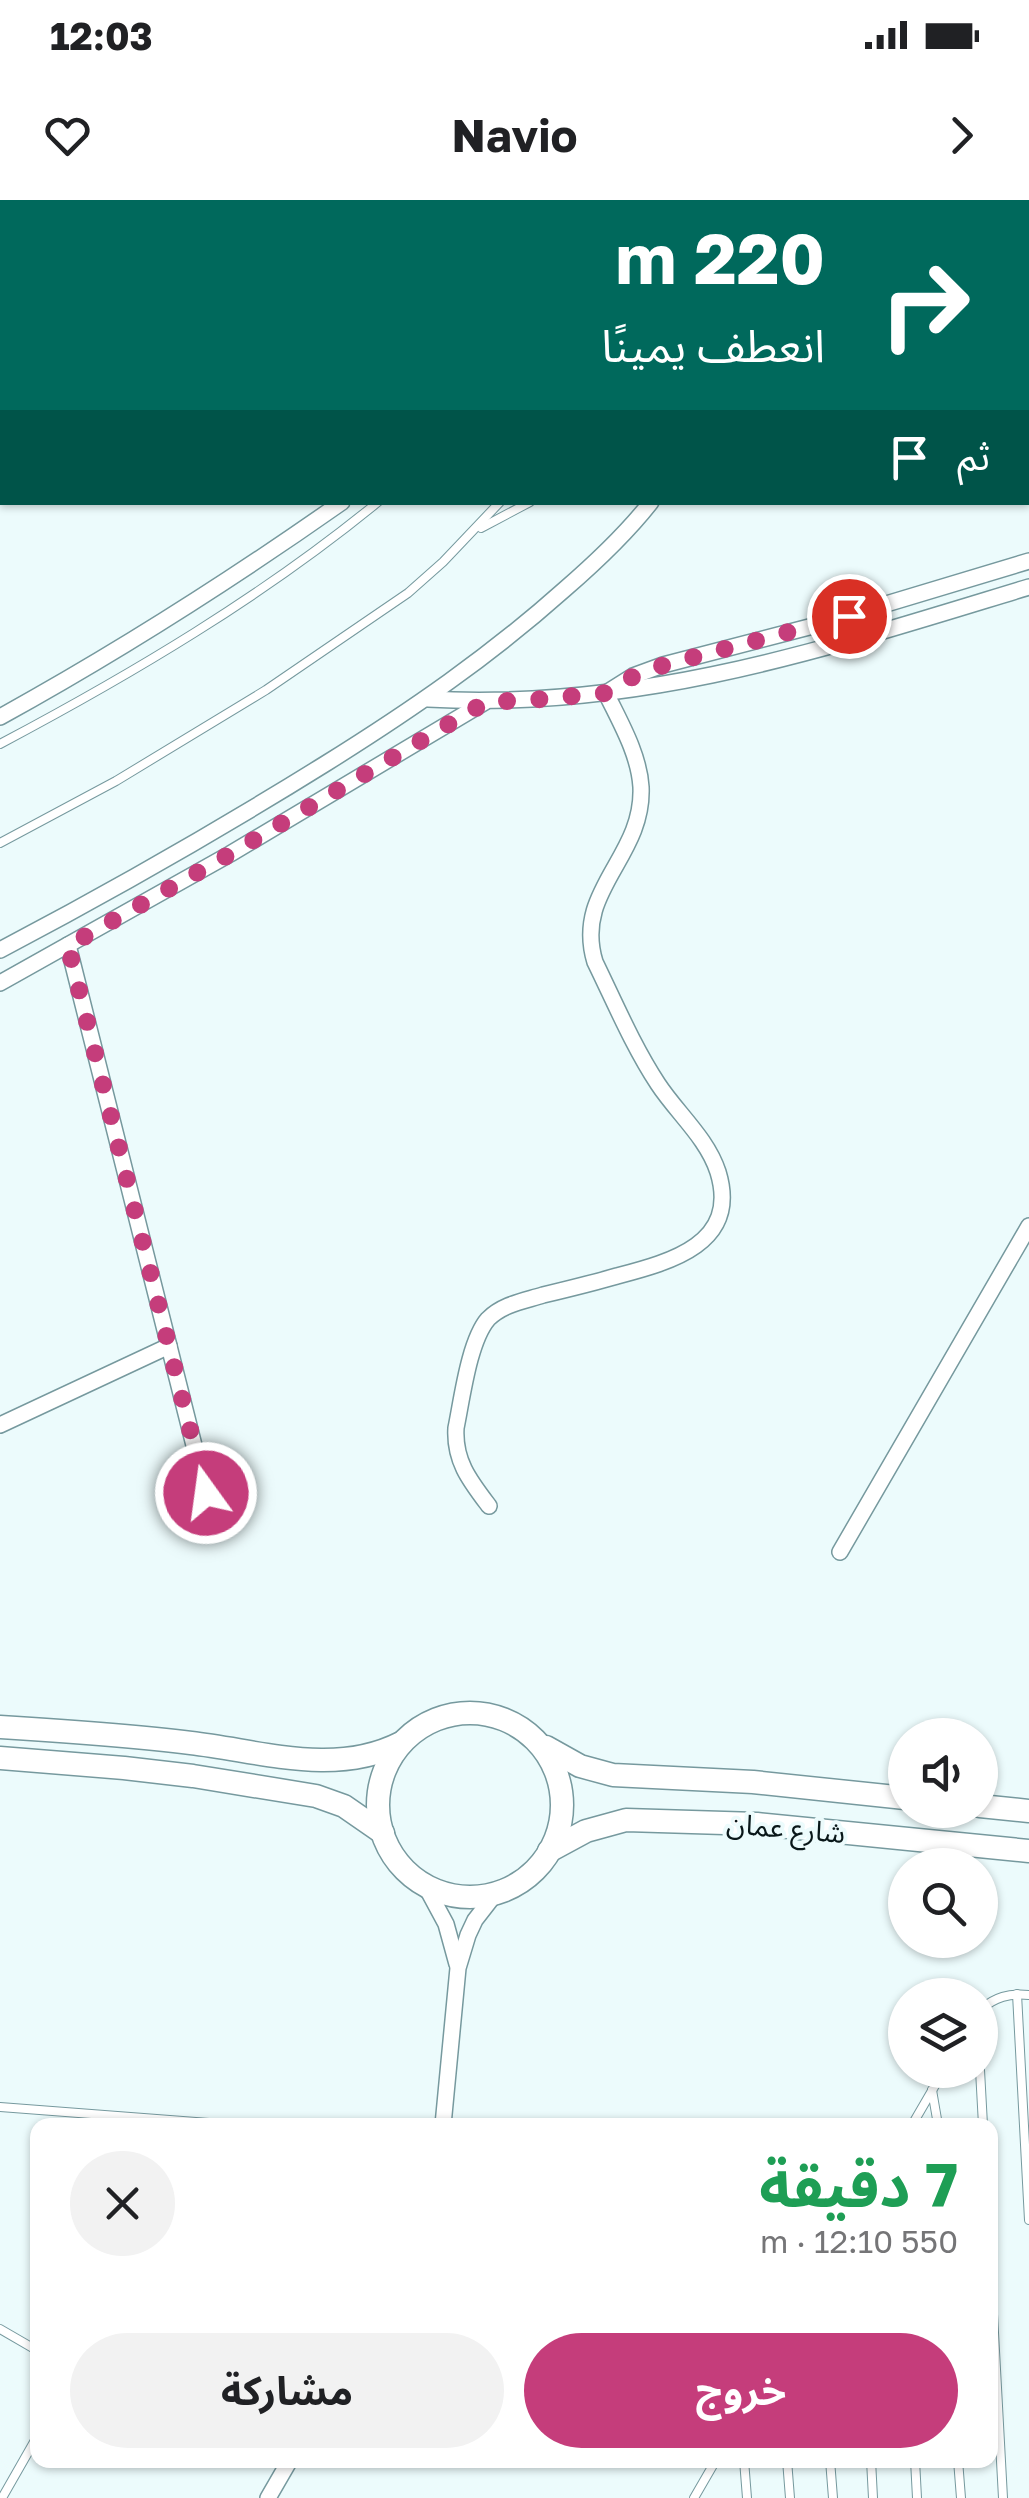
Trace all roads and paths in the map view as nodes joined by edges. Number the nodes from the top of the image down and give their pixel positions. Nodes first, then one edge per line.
1 (338, 505) edge
2 (374, 505) edge
3 (497, 505) edge
4 (524, 505) edge
5 (648, 505) edge
6 (475, 531) junction
7 (1029, 562) edge
8 (1029, 587) edge
9 (606, 693) junction
10 (428, 698) junction
11 (486, 702) junction
12 (0, 717) edge
13 (0, 744) edge
14 (0, 843) edge
15 (68, 946) junction
16 (0, 950) edge
17 (0, 983) edge
18 (1029, 1226) edge
19 (169, 1346) junction
20 (0, 1426) edge
21 (206, 1493) dead end
22 (489, 1506) dead end
23 (840, 1552) dead end
24 (0, 1727) edge
25 (404, 1741) junction
26 (537, 1741) junction
27 (0, 1758) edge
28 (888, 1796) edge
29 (998, 1808) edge
30 (1029, 1812) edge
31 (382, 1833) junction
32 (550, 1851) junction
33 (1029, 1851) edge
34 (424, 1884) junction
35 (496, 1893) junction
36 (458, 1968) junction
37 (1017, 1994) junction
38 (1029, 1995) edge
39 (998, 1997) edge
40 (981, 2088) edge
41 (932, 2090) joint
42 (0, 2107) edge
43 (122, 2118) edge
44 (444, 2118) edge
45 (916, 2118) edge
46 (937, 2118) edge
47 (982, 2118) edge
48 (1029, 2220) edge
49 (0, 2329) edge
50 (30, 2346) edge
51 (998, 2406) edge
52 (30, 2449) edge
53 (285, 2468) edge
54 (711, 2468) edge
55 (745, 2468) edge
56 (788, 2468) edge
57 (830, 2468) edge
58 (872, 2468) edge
59 (915, 2468) edge
60 (958, 2468) edge
61 (2, 2498) edge
62 (268, 2498) edge
63 (694, 2498) edge
64 (747, 2498) edge
65 (790, 2498) edge
66 (832, 2498) edge
67 (874, 2498) edge
68 (917, 2498) edge
69 (960, 2498) edge
70 (1003, 2498) edge

1 - 12 street
2 - 13 lane
3 - 6 lane
4 - 6 lane
5 - 10 street
6 - 14 lane
7 - 9 street
8 - 9 street
9 - 11 street
9 - 22 street
10 - 11 street
10 - 16 street
11 - 15 street
15 - 17 street
15 - 19 street
18 - 23 street
19 - 20 street
19 - 21 street
24 - 25 main road
25 - 26 main road
25 - 31 main road
26 - 28 main road, شارع عمان
26 - 32 main road
27 - 31 main road
29 - 30 main road
31 - 34 main road
32 - 33 main road, شارع عمان
32 - 35 main road
34 - 35 main road
34 - 36 street
35 - 36 street
36 - 44 street
37 - 38 lane
37 - 39 lane
37 - 48 lane
40 - 47 lane
41 - 45 lane
41 - 46 lane
42 - 43 lane
49 - 50 lane
51 - 70 lane
52 - 61 lane
53 - 62 street
54 - 63 lane
55 - 64 lane
56 - 65 lane
57 - 66 lane
58 - 67 lane
59 - 68 lane
60 - 69 lane

